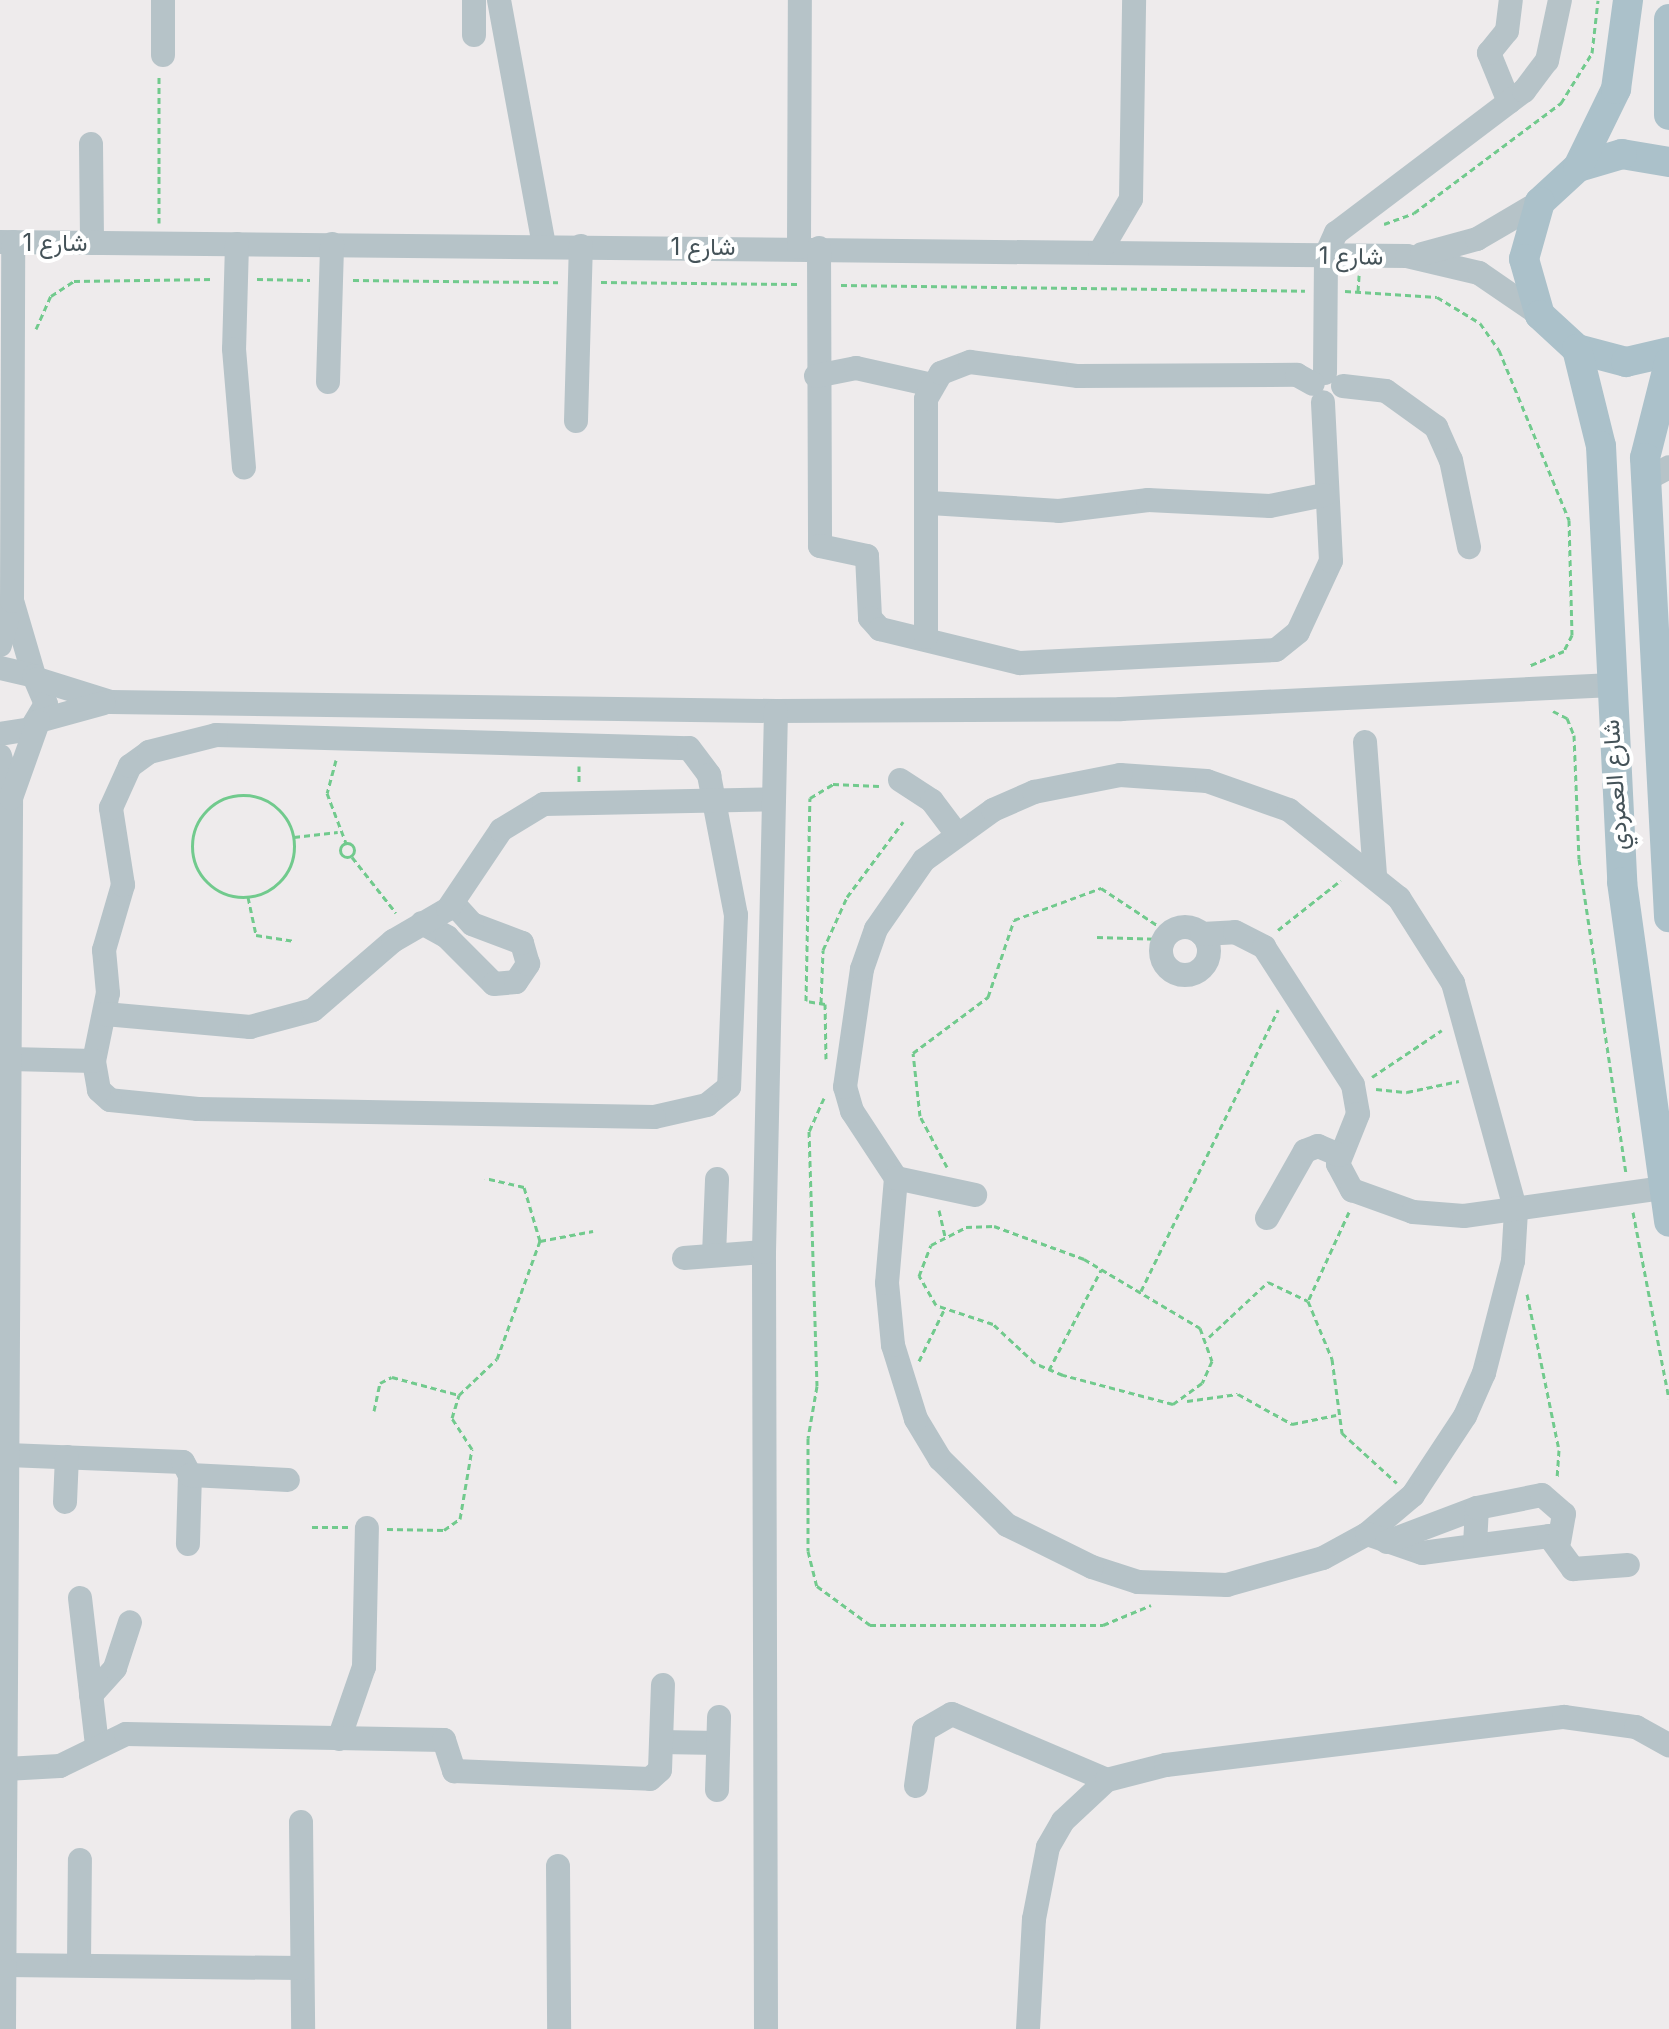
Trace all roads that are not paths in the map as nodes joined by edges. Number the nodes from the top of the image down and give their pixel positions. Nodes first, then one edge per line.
1 (163, 0) edge
2 (474, 0) edge
3 (499, 0) edge
4 (800, 0) edge
5 (1134, 0) edge
6 (1511, 0) edge
7 (1560, 0) edge
8 (1628, 0) edge
9 (1669, 19) edge
10 (474, 35) dead end
11 (163, 55) road end
12 (1509, 102) junction
13 (1669, 115) edge
14 (91, 144) dead end
15 (1669, 162) edge
16 (1578, 167) junction
17 (1540, 202) junction
18 (6, 242) edge
19 (92, 243) junction
20 (237, 244) junction
21 (332, 244) junction
22 (544, 246) junction
23 (581, 246) junction
24 (809, 248) junction
25 (1100, 252) junction
26 (1326, 255) junction
27 (1407, 256) junction
28 (1540, 315) junction
29 (1577, 349) junction
30 (1669, 352) edge
31 (1669, 363) edge
32 (816, 376) junction
33 (328, 382) dead end
34 (932, 385) junction
35 (1326, 386) junction
36 (576, 421) dead end
37 (244, 468) dead end
38 (1657, 473) edge
39 (1324, 495) junction
40 (6, 497) edge
41 (930, 503) junction
42 (1469, 547) dead end
43 (12, 601) junction
44 (926, 637) junction
45 (0, 645) edge
46 (0, 668) edge
47 (36, 677) junction
48 (1660, 682) edge
49 (1607, 685) junction
50 (111, 702) junction
51 (776, 711) junction
52 (39, 722) junction
53 (0, 734) edge
54 (1365, 742) dead end
55 (0, 756) edge
56 (900, 780) dead end
57 (11, 798) junction
58 (714, 798) junction
59 (774, 799) junction
60 (956, 833) junction
61 (1368, 868) junction
62 (453, 903) junction
63 (1669, 917) edge
64 (416, 927) junction
65 (1202, 934) junction
66 (105, 1014) junction
67 (10, 1059) junction
68 (94, 1061) junction
69 (1339, 1155) junction
70 (896, 1178) junction
71 (717, 1179) dead end
72 (1662, 1188) junction
73 (975, 1195) dead end
74 (5, 1202) edge
75 (1516, 1211) junction
76 (1267, 1218) dead end
77 (1669, 1222) edge
78 (764, 1252) junction
79 (714, 1255) junction
80 (684, 1258) dead end
81 (4, 1266) edge
82 (8, 1455) junction
83 (67, 1457) junction
84 (190, 1475) junction
85 (288, 1480) dead end
86 (65, 1502) dead end
87 (1477, 1508) junction
88 (367, 1528) road end
89 (1377, 1538) junction
90 (1559, 1541) junction
91 (188, 1544) dead end
92 (1475, 1545) junction
93 (1628, 1565) dead end
94 (80, 1598) dead end
95 (130, 1622) dead end
96 (663, 1685) dead end
97 (91, 1695) junction
98 (719, 1717) dead end
99 (3, 1737) edge
100 (339, 1739) junction
101 (661, 1742) junction
102 (718, 1743) junction
103 (97, 1745) junction
104 (1669, 1745) edge
105 (6, 1769) junction
106 (1107, 1780) junction
107 (916, 1786) dead end
108 (717, 1790) dead end
109 (301, 1822) dead end
110 (80, 1860) dead end
111 (558, 1866) dead end
112 (5, 1965) junction
113 (79, 1965) junction
114 (302, 1968) junction
115 (4, 2029) edge
116 (303, 2029) edge
117 (559, 2029) edge
118 (766, 2029) edge
119 (1028, 2029) edge

1 - 11 street
2 - 10 street
3 - 22 street
4 - 24 street
5 - 25 street
6 - 12 street
7 - 12 street
8 - 16 main road
9 - 13 main road
12 - 26 street
14 - 19 street
15 - 16 main road
16 - 17 main road
17 - 27 street, شارع 1
17 - 28 main road
18 - 19 street, شارع 1
18 - 40 street
19 - 20 street, شارع 1
20 - 21 street, شارع 1
20 - 37 street
21 - 22 street, شارع 1
21 - 33 street
22 - 23 street, شارع 1
23 - 24 street, شارع 1
23 - 36 street
24 - 25 street, شارع 1
24 - 32 street
25 - 26 street, شارع 1
26 - 27 street, شارع 1
26 - 35 street
27 - 28 street, شارع 1
28 - 29 main road
29 - 30 main road
29 - 49 main road, شارع العمردي
31 - 38 main road, شارع العمردي
32 - 34 street
32 - 44 street
34 - 35 street
34 - 41 street
35 - 39 street
35 - 42 street
38 - 48 main road, شارع العمردي
39 - 41 street
39 - 44 street
40 - 43 street
41 - 44 street
43 - 45 street
43 - 47 street
46 - 47 street
47 - 50 street
47 - 52 street
48 - 63 main road, شارع العمردي
49 - 51 street
49 - 72 main road, شارع العمردي
50 - 51 street
50 - 52 street
51 - 59 street
52 - 53 street
52 - 57 street
54 - 61 street
55 - 57 street
56 - 60 street
57 - 67 street
58 - 59 street
58 - 62 street
58 - 66 street
58 - 68 street
59 - 78 street
60 - 61 street
60 - 70 street
61 - 75 street
62 - 64 street
62 - 64 street
64 - 66 street
65 - 65 street
65 - 69 street
66 - 68 street
67 - 68 street
67 - 74 street
69 - 75 street
69 - 76 street
70 - 73 street
70 - 89 street
71 - 79 street
72 - 75 street
72 - 77 main road, شارع العمردي
74 - 81 street
75 - 89 street
78 - 79 street
78 - 118 street
79 - 80 street
81 - 82 street
82 - 83 street
82 - 99 street
83 - 84 street
83 - 86 street
84 - 85 street
84 - 91 street
87 - 89 street
87 - 90 street
87 - 92 street
88 - 100 street
89 - 92 street
90 - 92 street
90 - 93 street
94 - 97 street
95 - 97 street
96 - 101 street
97 - 103 street
98 - 102 street
99 - 105 street
100 - 101 street
100 - 103 street
101 - 102 street
102 - 108 street
103 - 105 street
104 - 106 street
105 - 112 street
106 - 107 street
106 - 119 street
109 - 114 street
110 - 113 street
111 - 117 street
112 - 113 street
112 - 115 street
113 - 114 street
114 - 116 street

